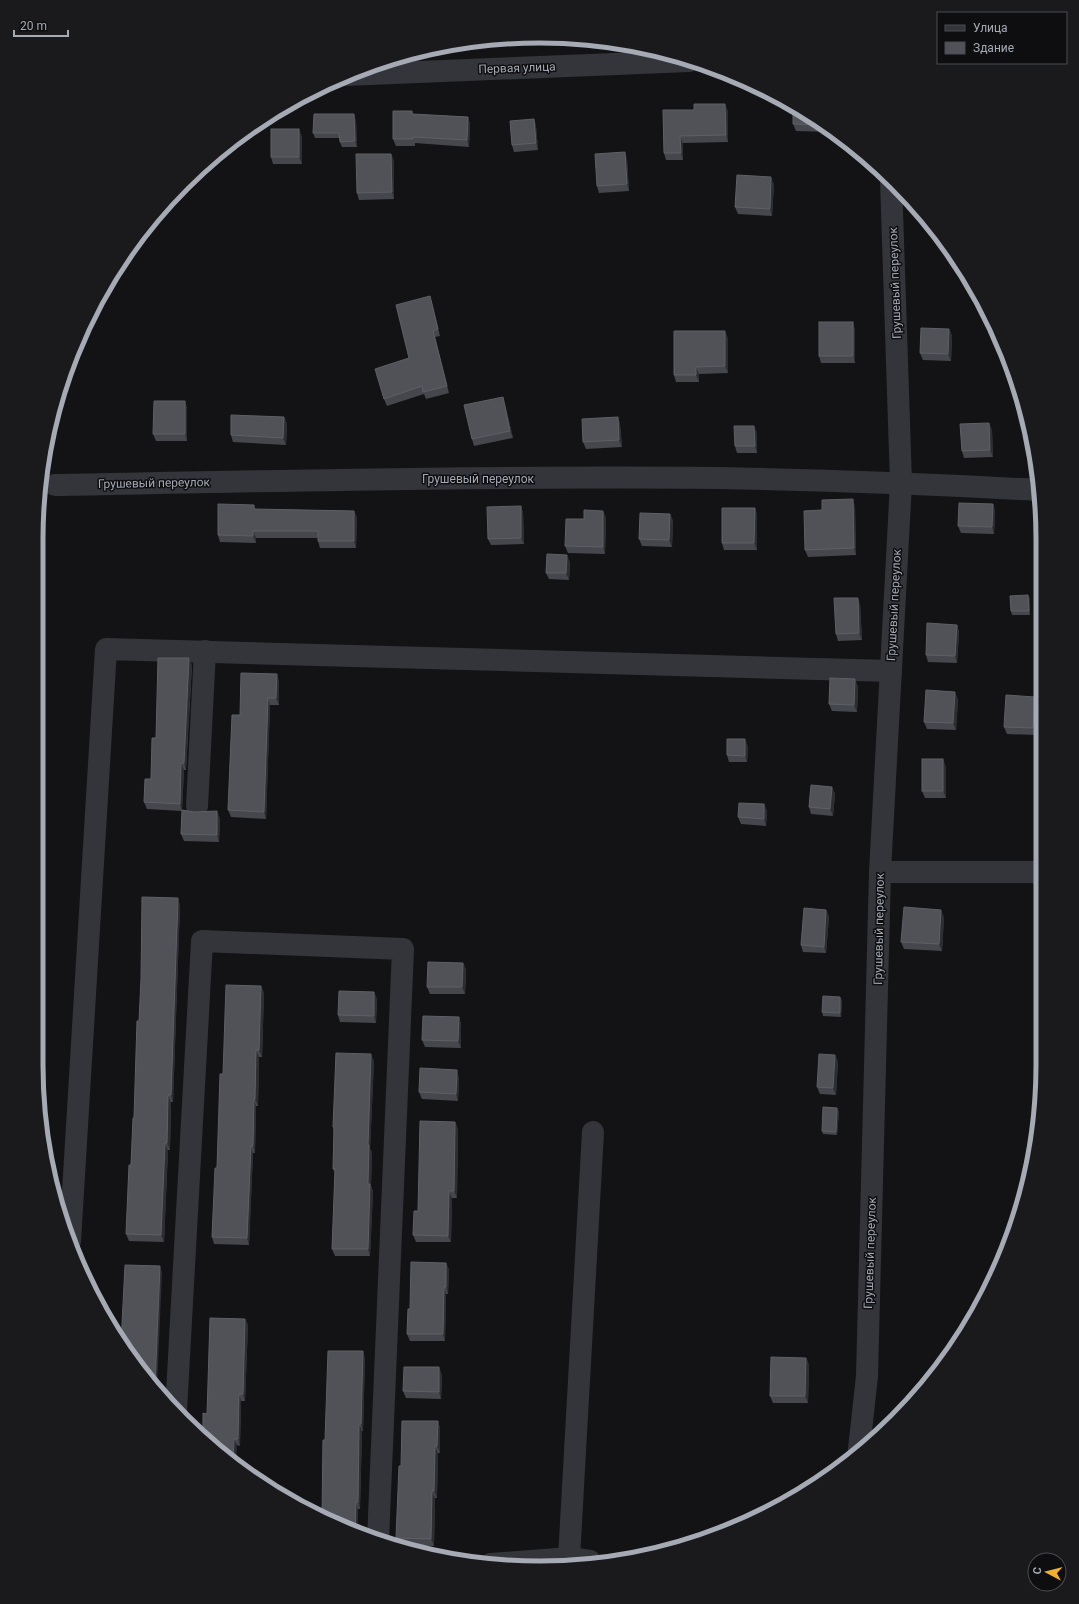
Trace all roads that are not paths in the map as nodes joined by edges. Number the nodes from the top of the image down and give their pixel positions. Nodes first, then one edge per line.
1 (674, 62) edge
2 (367, 74) edge
3 (891, 188) edge
4 (901, 483) junction
5 (55, 484) dead end
6 (1033, 490) edge
7 (205, 651) junction
8 (891, 671) junction
9 (197, 806) dead end
10 (880, 872) junction
11 (1036, 873) edge
12 (593, 1132) dead end
13 (71, 1229) edge
14 (176, 1403) edge
15 (860, 1444) edge
16 (378, 1534) edge
17 (569, 1558) junction
18 (579, 1559) edge
19 (533, 1561) edge

1 - 2 street, Первая улица
3 - 4 street, Грушевый переулок
4 - 5 street, Грушевый переулок
4 - 6 street, Грушевый переулок
4 - 8 street, Грушевый переулок
7 - 8 street
7 - 9 street
7 - 13 street
8 - 10 street, Грушевый переулок
10 - 11 street
10 - 15 street, Грушевый переулок
12 - 17 street
14 - 16 street
17 - 18 street
17 - 19 street

